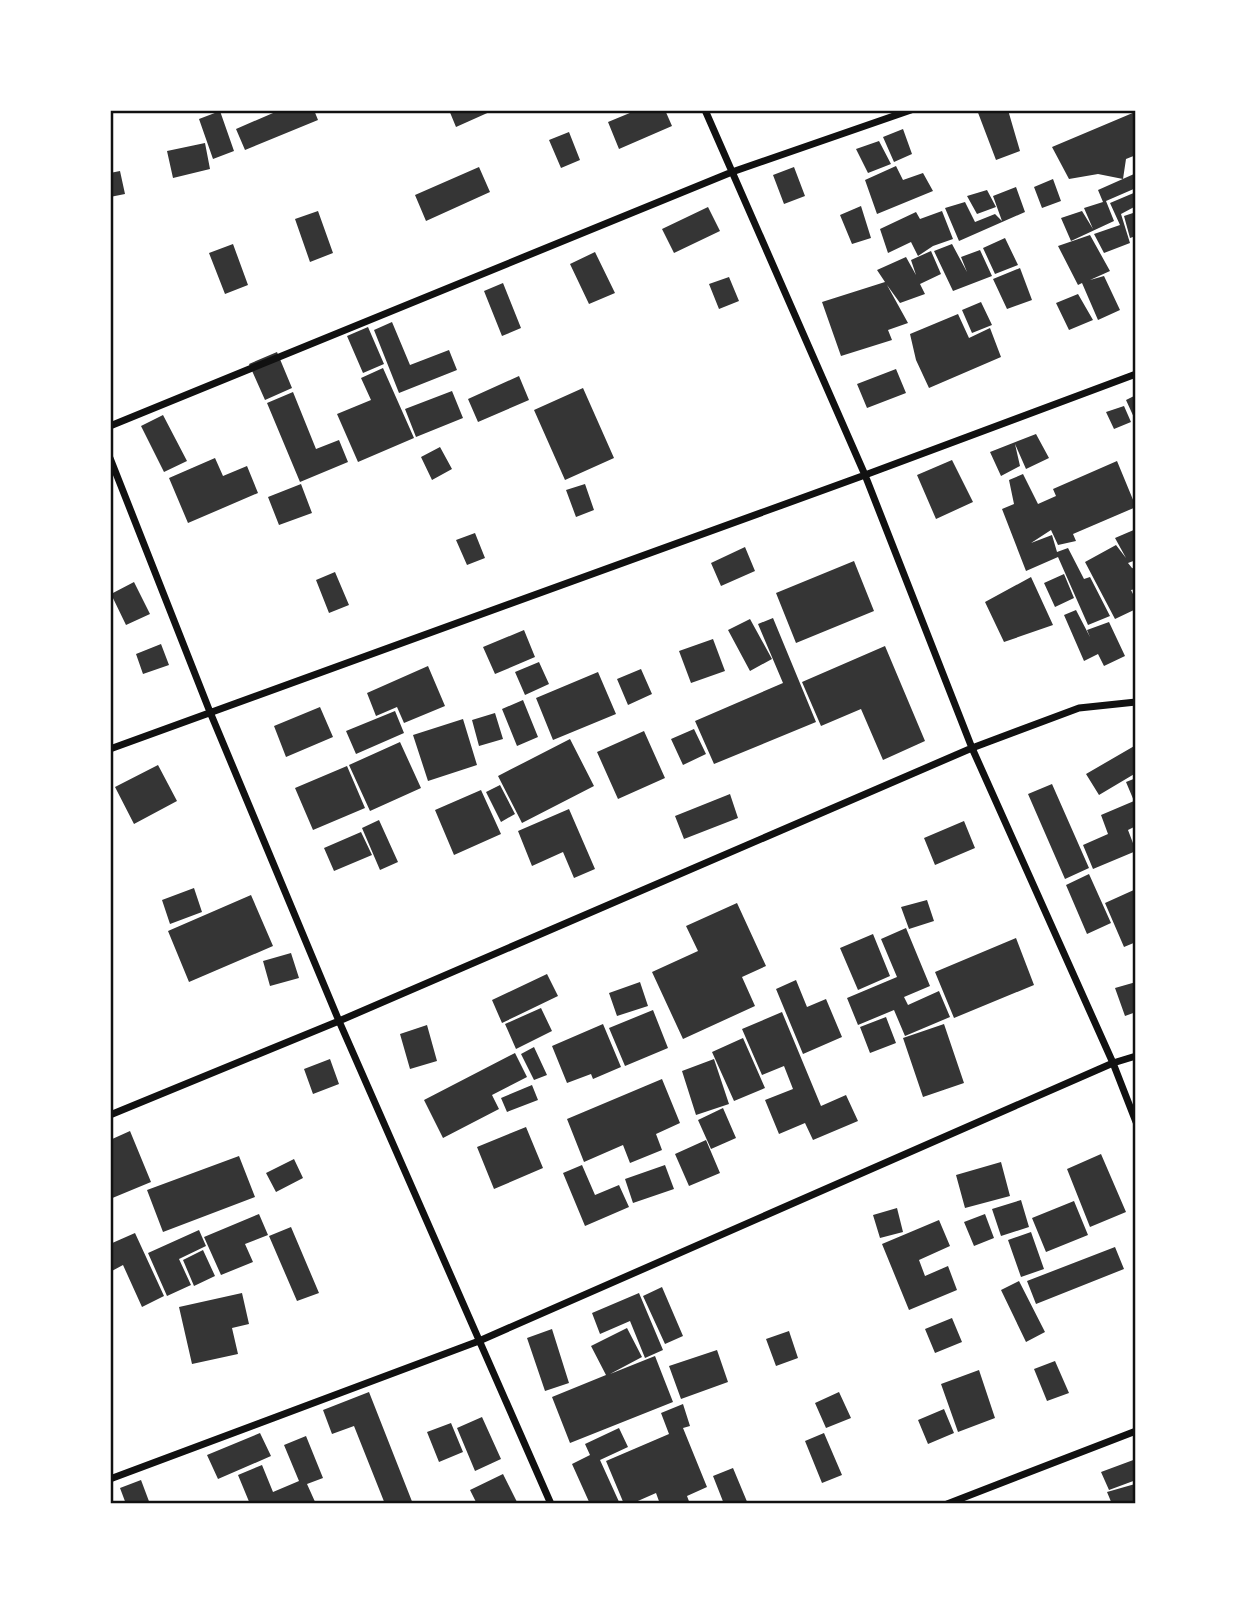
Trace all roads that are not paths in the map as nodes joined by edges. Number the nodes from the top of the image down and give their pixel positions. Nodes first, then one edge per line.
1 (705, 110) edge
2 (911, 110) edge
3 (732, 172) junction
4 (1136, 374) edge
5 (110, 426) edge
6 (110, 458) edge
7 (865, 475) junction
8 (1136, 702) edge
9 (210, 712) junction
10 (972, 748) junction
11 (110, 749) edge
12 (339, 1021) junction
13 (1136, 1056) edge
14 (1113, 1063) junction
15 (110, 1115) edge
16 (1136, 1122) edge
17 (480, 1341) junction
18 (1136, 1431) edge
19 (110, 1479) edge
20 (551, 1504) edge
21 (947, 1504) edge

1 - 3 street
2 - 3 street
3 - 5 street
3 - 7 street
4 - 7 street
6 - 9 street
7 - 9 street
7 - 10 street
8 - 10 street
9 - 11 street
9 - 12 street
10 - 12 street
10 - 14 street
12 - 15 street
12 - 17 street
13 - 14 street
14 - 16 street
14 - 17 street
17 - 19 street
17 - 20 street
18 - 21 street

